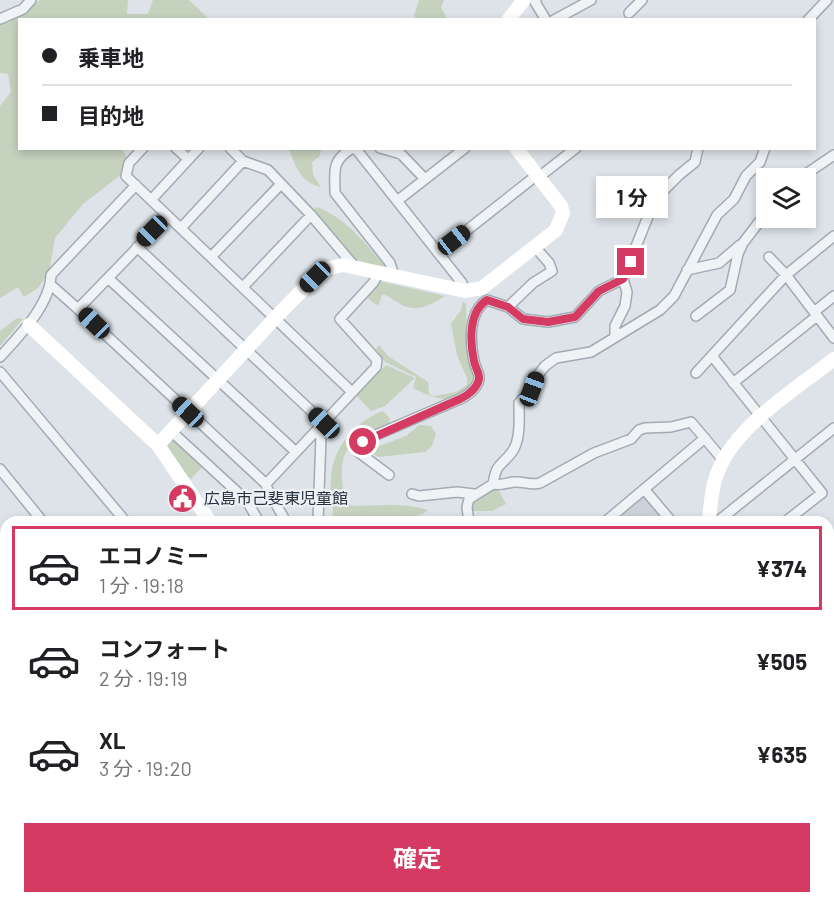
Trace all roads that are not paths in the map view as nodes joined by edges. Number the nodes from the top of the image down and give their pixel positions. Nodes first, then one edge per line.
1 (31, 0) edge
2 (525, 0) edge
3 (536, 0) edge
4 (591, 0) edge
5 (642, 0) edge
6 (827, 0) edge
7 (628, 14) dead end
8 (510, 18) edge
9 (545, 18) edge
10 (558, 18) edge
11 (810, 18) edge
12 (0, 19) edge
13 (141, 150) edge
14 (178, 150) edge
15 (197, 150) edge
16 (232, 150) edge
17 (349, 150) edge
18 (357, 150) edge
19 (387, 150) edge
20 (461, 150) edge
21 (518, 150) edge
22 (573, 150) edge
23 (698, 150) edge
24 (764, 150) edge
25 (834, 154) edge
26 (188, 159) junction
27 (243, 161) junction
28 (814, 168) edge
29 (538, 176) junction
30 (425, 179) junction
31 (281, 184) junction
32 (136, 185) junction
33 (151, 200) junction
34 (397, 201) junction
35 (311, 215) junction
36 (168, 216) junction
37 (756, 226) edge
38 (181, 228) junction
39 (834, 236) edge
40 (743, 243) junction
41 (137, 247) junction
42 (535, 247) junction
43 (438, 253) junction
44 (211, 257) junction
45 (769, 257) dead end
46 (355, 267) junction
47 (687, 270) junction
48 (379, 273) junction
49 (786, 275) junction
50 (394, 276) junction
51 (108, 278) junction
52 (623, 279) junction
53 (51, 285) junction
54 (243, 287) junction
55 (465, 291) junction
56 (834, 296) edge
57 (508, 307) junction
58 (78, 309) junction
59 (816, 314) junction
60 (696, 316) dead end
61 (275, 318) junction
62 (29, 325) junction
63 (615, 337) junction
64 (834, 338) edge
65 (246, 349) junction
66 (712, 356) junction
67 (0, 357) edge
68 (834, 359) edge
69 (0, 372) edge
70 (696, 373) dead end
71 (218, 380) junction
72 (734, 383) junction
73 (352, 392) junction
74 (188, 412) junction
75 (760, 417) junction
76 (324, 423) junction
77 (834, 428) edge
78 (171, 431) junction
79 (316, 431) junction
80 (705, 438) junction
81 (158, 445) junction
82 (296, 452) junction
83 (795, 459) junction
84 (723, 460) junction
85 (0, 469) edge
86 (389, 476) dead end
87 (266, 484) junction
88 (493, 484) junction
89 (644, 489) junction
90 (412, 494) dead end
91 (474, 494) junction
92 (38, 516) edge
93 (121, 516) edge
94 (206, 516) edge
95 (256, 516) edge
96 (283, 516) edge
97 (318, 516) edge
98 (468, 516) edge
99 (612, 516) edge
100 (667, 516) edge
101 (709, 516) edge
102 (724, 516) edge
103 (793, 516) edge

1 - 12 street
2 - 8 street
3 - 9 street
4 - 10 street
5 - 7 street
6 - 11 street
13 - 32 street
14 - 26 street
15 - 26 street
16 - 27 street
17 - 50 street
18 - 34 street
19 - 30 street
20 - 30 street
21 - 29 street
22 - 29 street
23 - 52 street
24 - 47 street
25 - 28 street
26 - 33 street
27 - 31 street
27 - 38 street
29 - 42 street
29 - 43 street
30 - 34 street
31 - 35 street
31 - 44 street
32 - 33 street
32 - 53 street
33 - 36 street
34 - 43 street
35 - 46 street
35 - 54 street
36 - 38 street
36 - 41 street
37 - 40 street
38 - 44 street
39 - 49 street
40 - 47 street
40 - 60 street
41 - 51 street
41 - 65 street
42 - 55 street
42 - 57 street
43 - 55 street
44 - 54 street
45 - 49 street
46 - 48 street
46 - 61 street
47 - 63 street
48 - 50 street
48 - 73 street
49 - 59 street
49 - 66 street
50 - 55 street
51 - 58 street
51 - 71 street
52 - 57 street
52 - 63 street
53 - 58 street
53 - 62 street
54 - 61 street
56 - 59 street
57 - 86 street
58 - 74 street
59 - 64 street
59 - 72 street
61 - 65 street
61 - 73 street
62 - 67 street
62 - 81 street
63 - 88 street
65 - 71 street
65 - 76 street
66 - 70 street
66 - 72 street
68 - 75 street
69 - 93 street
71 - 74 street
71 - 82 street
72 - 75 street
73 - 76 street
74 - 78 street
74 - 87 street
75 - 83 street
75 - 84 street
76 - 79 street
77 - 83 street
78 - 81 street
78 - 95 street
79 - 82 street
79 - 97 street
80 - 84 street
80 - 88 street
80 - 89 street
81 - 94 street
82 - 87 street
83 - 102 street
83 - 103 street
84 - 101 street
85 - 92 street
87 - 96 street
88 - 91 street
89 - 99 street
89 - 100 street
90 - 91 street
91 - 98 street

